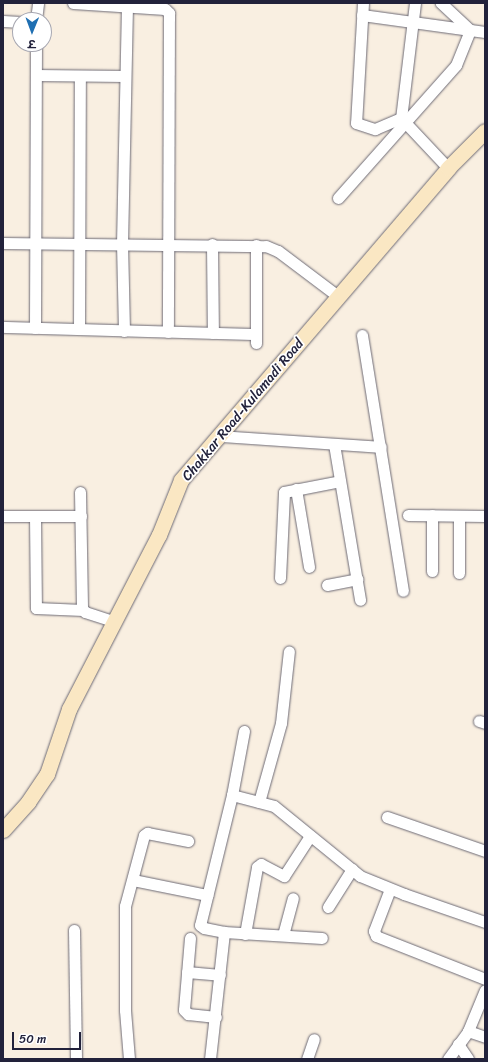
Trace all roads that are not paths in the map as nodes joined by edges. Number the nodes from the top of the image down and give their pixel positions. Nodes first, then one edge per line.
1 (73, 3) edge
2 (363, 3) edge
3 (415, 3) edge
4 (441, 3) edge
5 (127, 6) junction
6 (362, 15) junction
7 (413, 22) junction
8 (470, 30) junction
9 (485, 32) edge
10 (36, 52) edge
11 (36, 75) junction
12 (80, 76) junction
13 (126, 76) junction
14 (403, 120) junction
15 (485, 131) edge
16 (448, 168) junction
17 (338, 198) dead end
18 (3, 242) edge
19 (35, 243) junction
20 (78, 244) junction
21 (122, 244) junction
22 (168, 244) junction
23 (212, 244) junction
24 (256, 245) junction
25 (339, 297) junction
26 (3, 328) edge
27 (34, 328) junction
28 (79, 330) junction
29 (124, 331) junction
30 (168, 332) junction
31 (213, 333) junction
32 (362, 335) dead end
33 (220, 436) junction
34 (334, 444) junction
35 (381, 447) junction
36 (340, 481) junction
37 (296, 489) junction
38 (80, 492) dead end
39 (408, 514) dead end
40 (432, 515) junction
41 (3, 516) edge
42 (35, 516) junction
43 (81, 516) junction
44 (459, 516) junction
45 (485, 516) edge
46 (309, 567) dead end
47 (432, 571) dead end
48 (459, 573) dead end
49 (280, 578) dead end
50 (357, 580) junction
51 (327, 585) dead end
52 (403, 591) dead end
53 (360, 600) dead end
54 (83, 610) junction
55 (114, 622) junction
56 (289, 651) dead end
57 (244, 731) dead end
58 (232, 796) junction
59 (260, 802) junction
60 (387, 817) dead end
61 (3, 830) edge
62 (310, 836) junction
63 (188, 841) dead end
64 (485, 851) edge
65 (352, 869) junction
66 (133, 880) junction
67 (390, 889) junction
68 (207, 895) junction
69 (293, 898) dead end
70 (328, 907) dead end
71 (485, 922) edge
72 (74, 930) dead end
73 (245, 934) junction
74 (284, 935) junction
75 (223, 936) junction
76 (190, 938) dead end
77 (322, 938) dead end
78 (187, 972) junction
79 (220, 975) junction
80 (485, 979) edge
81 (485, 990) edge
82 (216, 1017) junction
83 (468, 1031) junction
84 (485, 1037) edge
85 (314, 1039) dead end
86 (452, 1053) edge
87 (76, 1059) edge
88 (129, 1059) edge
89 (210, 1059) edge
90 (307, 1059) edge
91 (468, 1059) edge

1 - 5 street
2 - 6 street
3 - 7 street
4 - 8 street
5 - 13 street
5 - 22 street
6 - 7 street
6 - 14 street
7 - 8 street
7 - 14 street
8 - 9 street
8 - 14 street
10 - 11 street
11 - 12 street
11 - 19 street
12 - 13 street
12 - 20 street
13 - 21 street
14 - 16 street
14 - 17 street
15 - 16 street, Chakkar Road-Kulamadi Road
16 - 25 street, Chakkar Road-Kulamadi Road
18 - 19 street
19 - 20 street
19 - 27 street
20 - 21 street
20 - 28 street
21 - 22 street
21 - 29 street
22 - 23 street
22 - 30 street
23 - 24 street
23 - 31 street
24 - 25 street
24 - 31 street
25 - 33 street, Chakkar Road-Kulamadi Road
26 - 27 street
27 - 28 street
28 - 29 street
29 - 30 street
30 - 31 street
32 - 35 street
33 - 34 street
33 - 55 street, Chakkar Road-Kulamadi Road
34 - 35 street
34 - 36 street
35 - 52 street
36 - 37 street
36 - 50 street
37 - 46 street
37 - 49 street
38 - 43 street
39 - 40 street
40 - 44 street
40 - 47 street
41 - 42 street
42 - 43 street
42 - 54 street
43 - 54 street
44 - 45 street
44 - 48 street
50 - 51 street
50 - 53 street
54 - 55 street
55 - 61 street, Chakkar Road-Kulamadi Road
56 - 59 street
57 - 58 street
58 - 59 street
58 - 68 street
59 - 62 street
60 - 64 street
62 - 65 street
62 - 73 street
63 - 66 street
65 - 67 street
65 - 70 street
66 - 68 street
66 - 88 street
67 - 71 street
67 - 80 street
68 - 75 street
69 - 74 street
72 - 87 street
73 - 74 street
73 - 75 street
74 - 77 street
75 - 79 street
76 - 78 street
78 - 79 street
78 - 82 street
79 - 82 street
81 - 83 street
82 - 89 street
83 - 84 street
83 - 86 street
85 - 90 street
86 - 91 street

